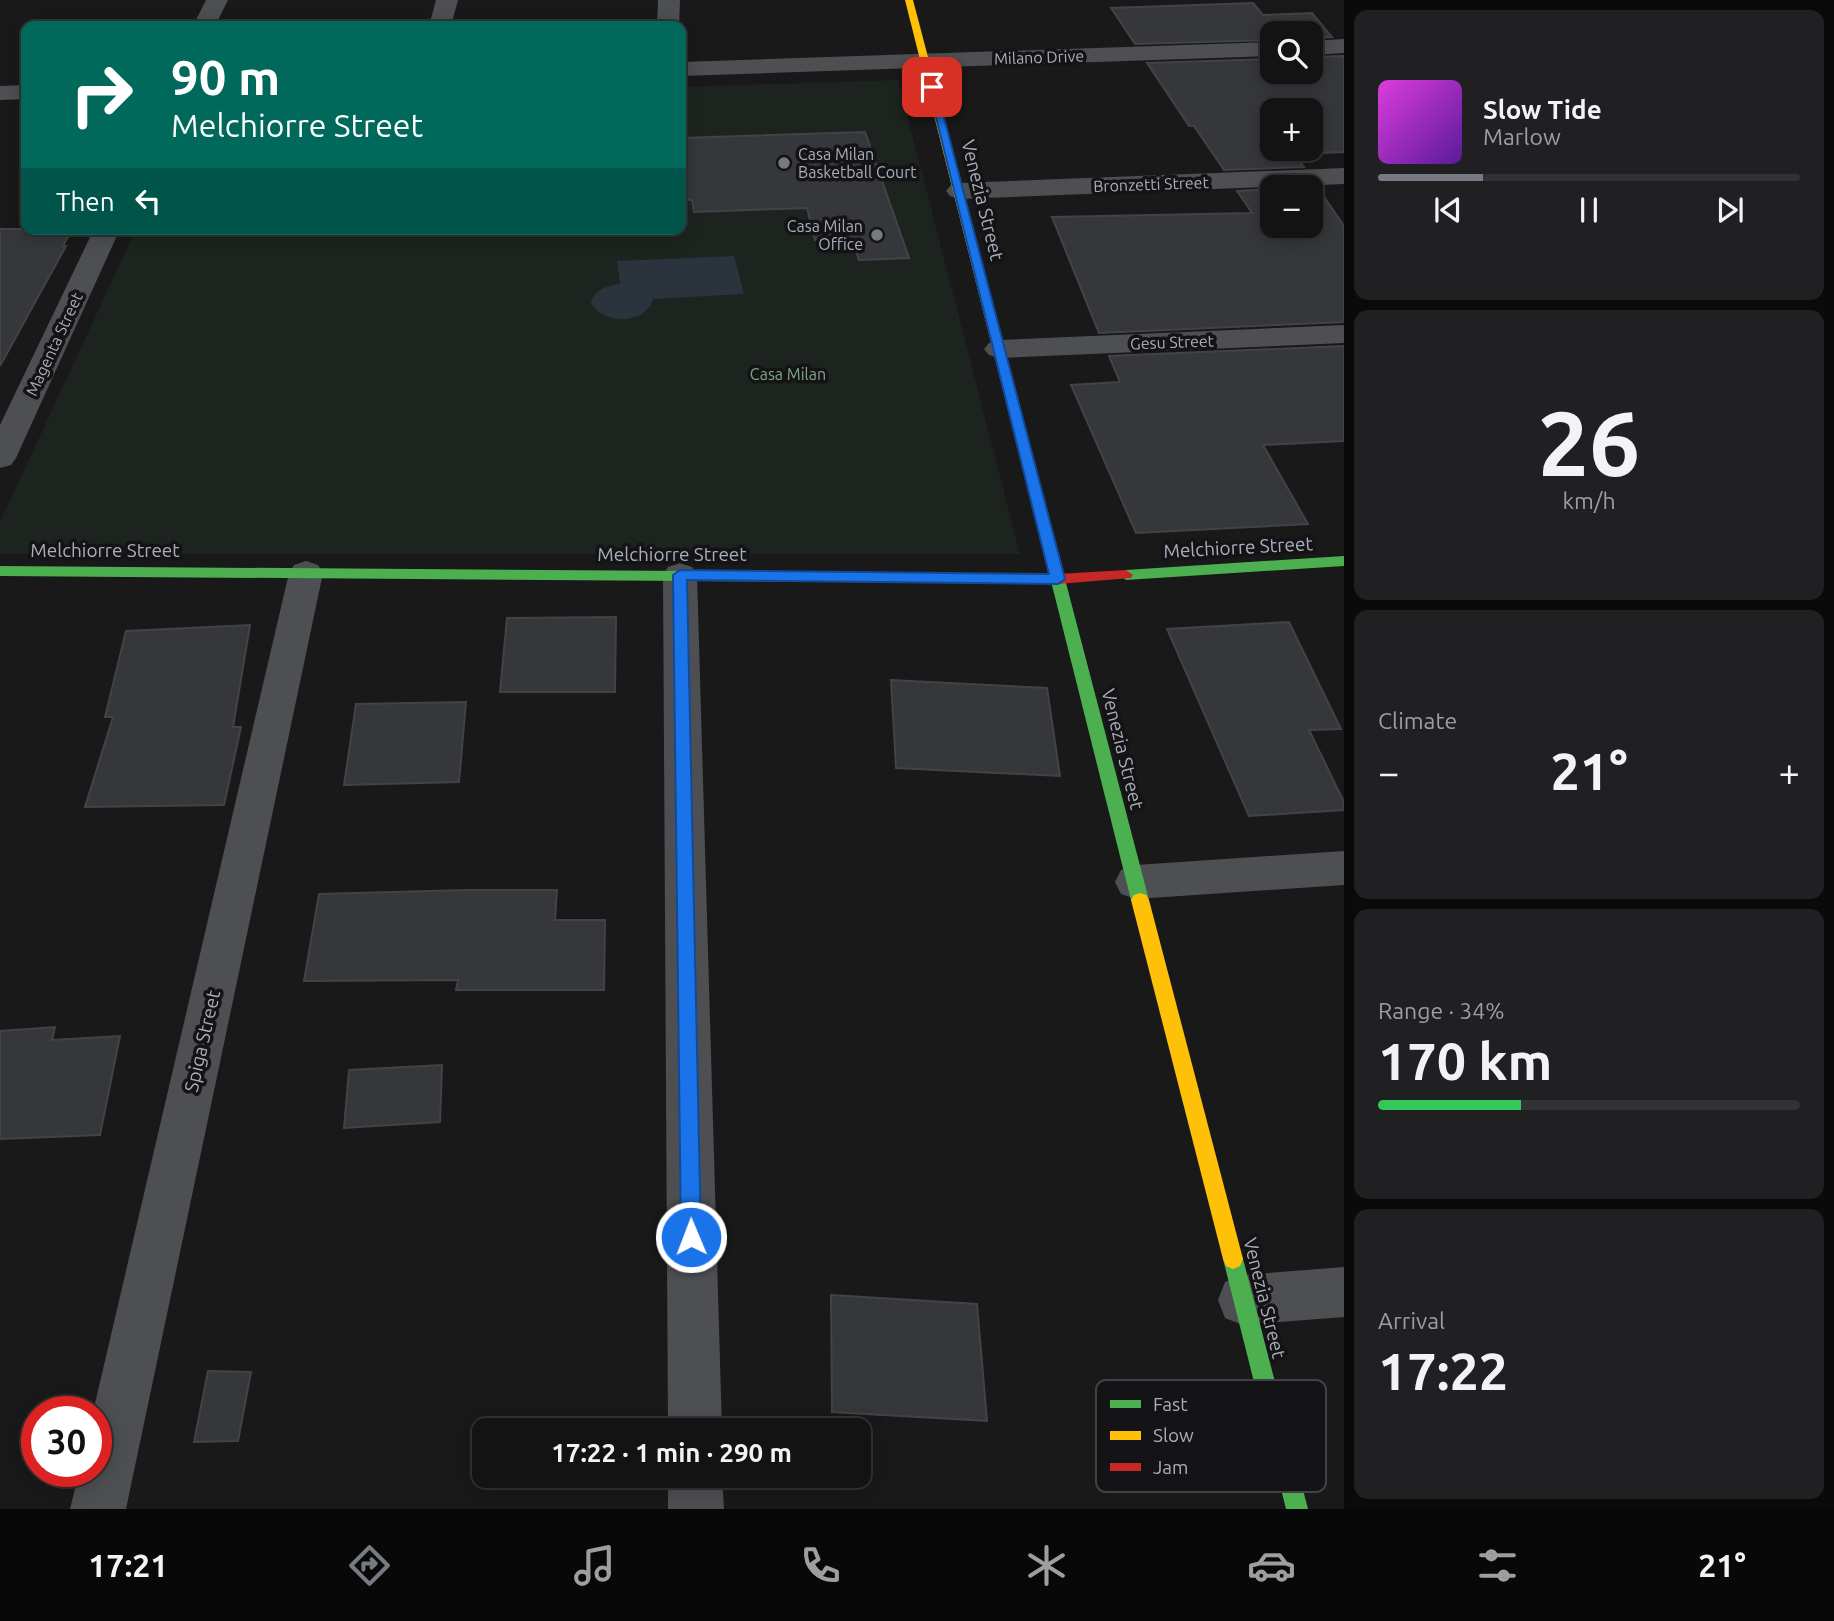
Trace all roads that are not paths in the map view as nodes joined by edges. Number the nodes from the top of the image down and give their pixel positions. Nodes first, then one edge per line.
1 (217, 0) edge
2 (447, 0) edge
3 (669, 0) edge
4 (909, 0) edge
5 (206, 21) edge
6 (441, 21) edge
7 (668, 21) edge
8 (1344, 46) edge
9 (1323, 47) edge
10 (1260, 49) edge
11 (925, 61) junction
12 (686, 69) edge
13 (21, 92) edge
14 (0, 93) edge
15 (1344, 176) edge
16 (959, 191) junction
17 (104, 235) edge
18 (1344, 334) edge
19 (999, 349) junction
20 (0, 458) edge
21 (1344, 561) edge
22 (0, 570) edge
23 (306, 573) junction
24 (680, 575) junction
25 (1058, 579) junction
26 (1344, 868) edge
27 (1136, 882) junction
28 (1344, 1292) edge
29 (1243, 1300) junction
30 (1264, 1380) edge
31 (695, 1418) edge
32 (695, 1488) edge
33 (1293, 1492) edge
34 (98, 1509) edge
35 (696, 1509) edge
36 (1297, 1509) edge

1 - 5 street
2 - 6 street
3 - 7 street
4 - 11 street, Venezia Street
8 - 9 street
10 - 11 street, Milano Drive
11 - 12 street, Milano Drive
11 - 16 street, Venezia Street
13 - 14 street
15 - 16 street, Bronzetti Street
16 - 19 street, Venezia Street
17 - 20 street, Magenta Street
18 - 19 street, Gesu Street
19 - 25 street, Venezia Street
21 - 25 street, Melchiorre Street
22 - 23 street, Melchiorre Street
23 - 24 street, Melchiorre Street
23 - 34 street, Spiga Street
24 - 25 street, Melchiorre Street
24 - 31 street
25 - 27 street, Venezia Street
26 - 27 street
27 - 29 street, Venezia Street
28 - 29 street
29 - 30 street, Venezia Street
32 - 35 street
33 - 36 street, Venezia Street

